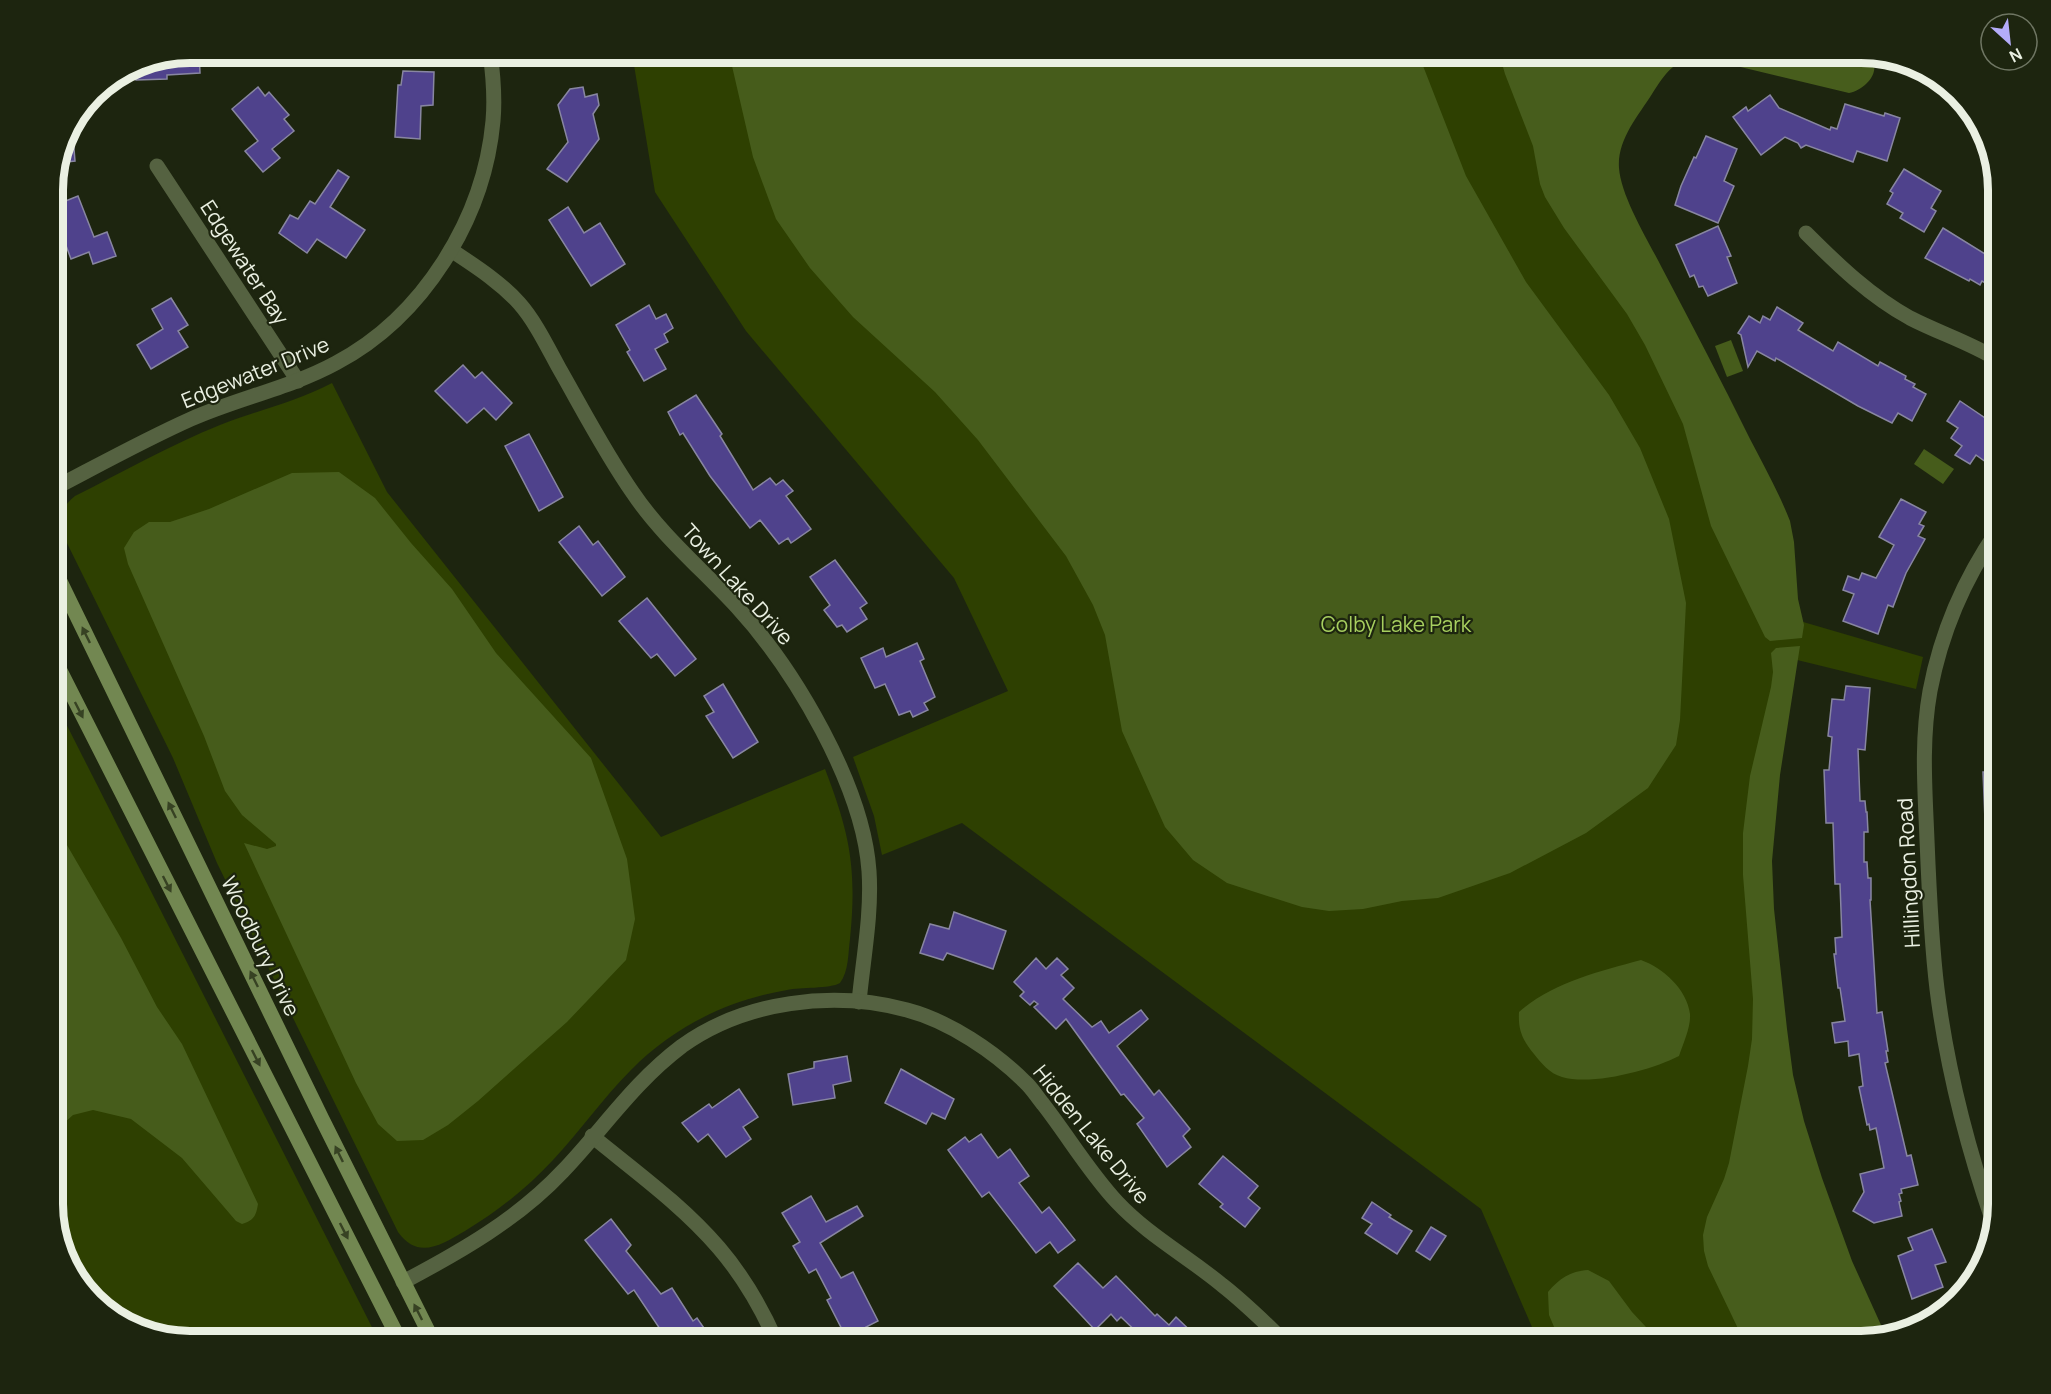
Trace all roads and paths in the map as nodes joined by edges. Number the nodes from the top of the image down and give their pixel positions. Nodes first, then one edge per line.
1 (492, 63) edge
2 (157, 166) dead end
3 (1806, 233) dead end
4 (451, 250) junction
5 (1988, 355) edge
6 (298, 381) junction
7 (63, 484) edge
8 (1988, 546) edge
9 (63, 587) edge
10 (63, 677) edge
11 (859, 1002) junction
12 (592, 1136) junction
13 (1988, 1206) edge
14 (403, 1282) junction
15 (394, 1331) edge
16 (428, 1331) edge
17 (771, 1331) edge
18 (1274, 1331) edge

1 - 4 street, Edgewater Drive
2 - 6 street, Edgewater Bay
3 - 5 street
4 - 6 street, Edgewater Drive
4 - 11 street, Town Lake Drive
6 - 7 street, Edgewater Drive
8 - 13 street, Hillingdon Road
14 -> 9 main road, Woodbury Drive
10 -> 15 main road
11 - 12 street, Hidden Lake Drive
11 - 18 street, Hidden Lake Drive
12 - 14 street, Hidden Lake Drive
12 - 17 street
16 -> 14 main road, Woodbury Drive

